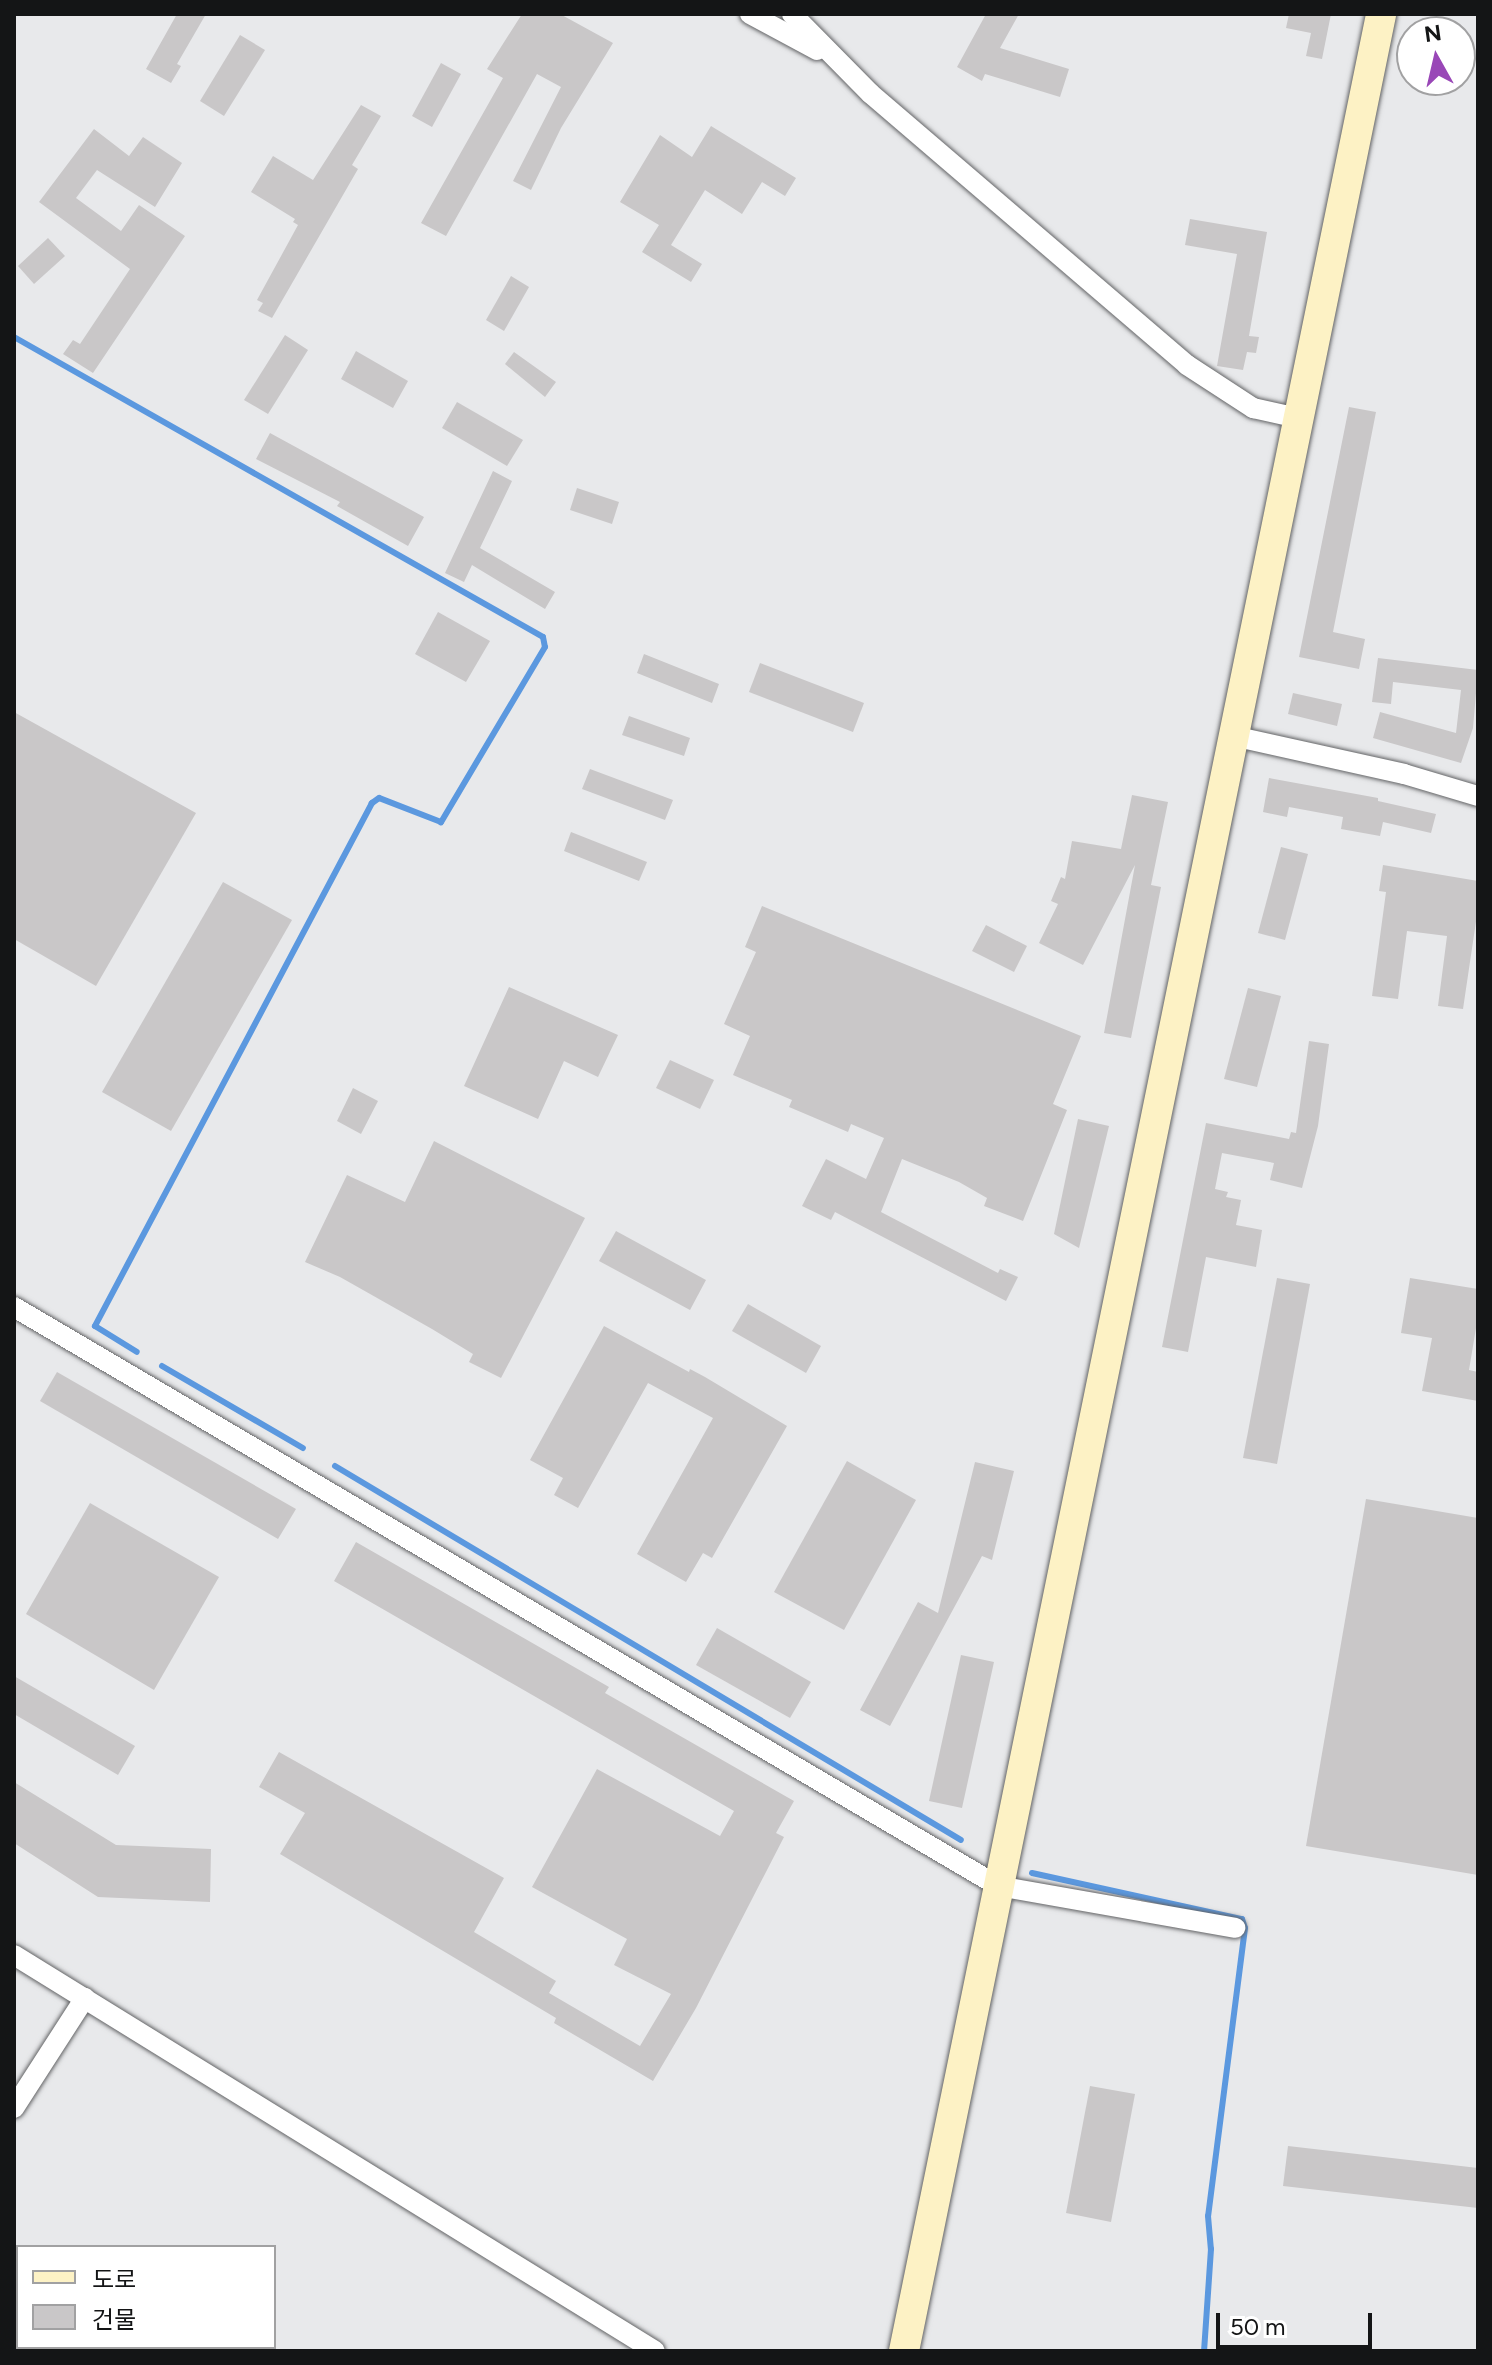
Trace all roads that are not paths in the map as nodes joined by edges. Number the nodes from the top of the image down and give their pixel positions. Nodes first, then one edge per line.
1 (750, 14) edge
2 (792, 14) edge
3 (1381, 14) edge
4 (832, 59) junction
5 (1298, 418) junction
6 (1233, 736) junction
7 (1478, 796) edge
8 (14, 1307) edge
9 (998, 1886) junction
10 (1235, 1928) dead end
11 (14, 1955) edge
12 (85, 1998) junction
13 (14, 2108) edge
14 (655, 2351) edge
15 (904, 2351) edge

1 - 4 street
2 - 4 street
3 - 5 street
4 - 5 street
5 - 6 street
6 - 7 street
6 - 9 street
8 - 9 street
9 - 10 street
9 - 15 street
11 - 12 street
12 - 13 street
12 - 14 street

